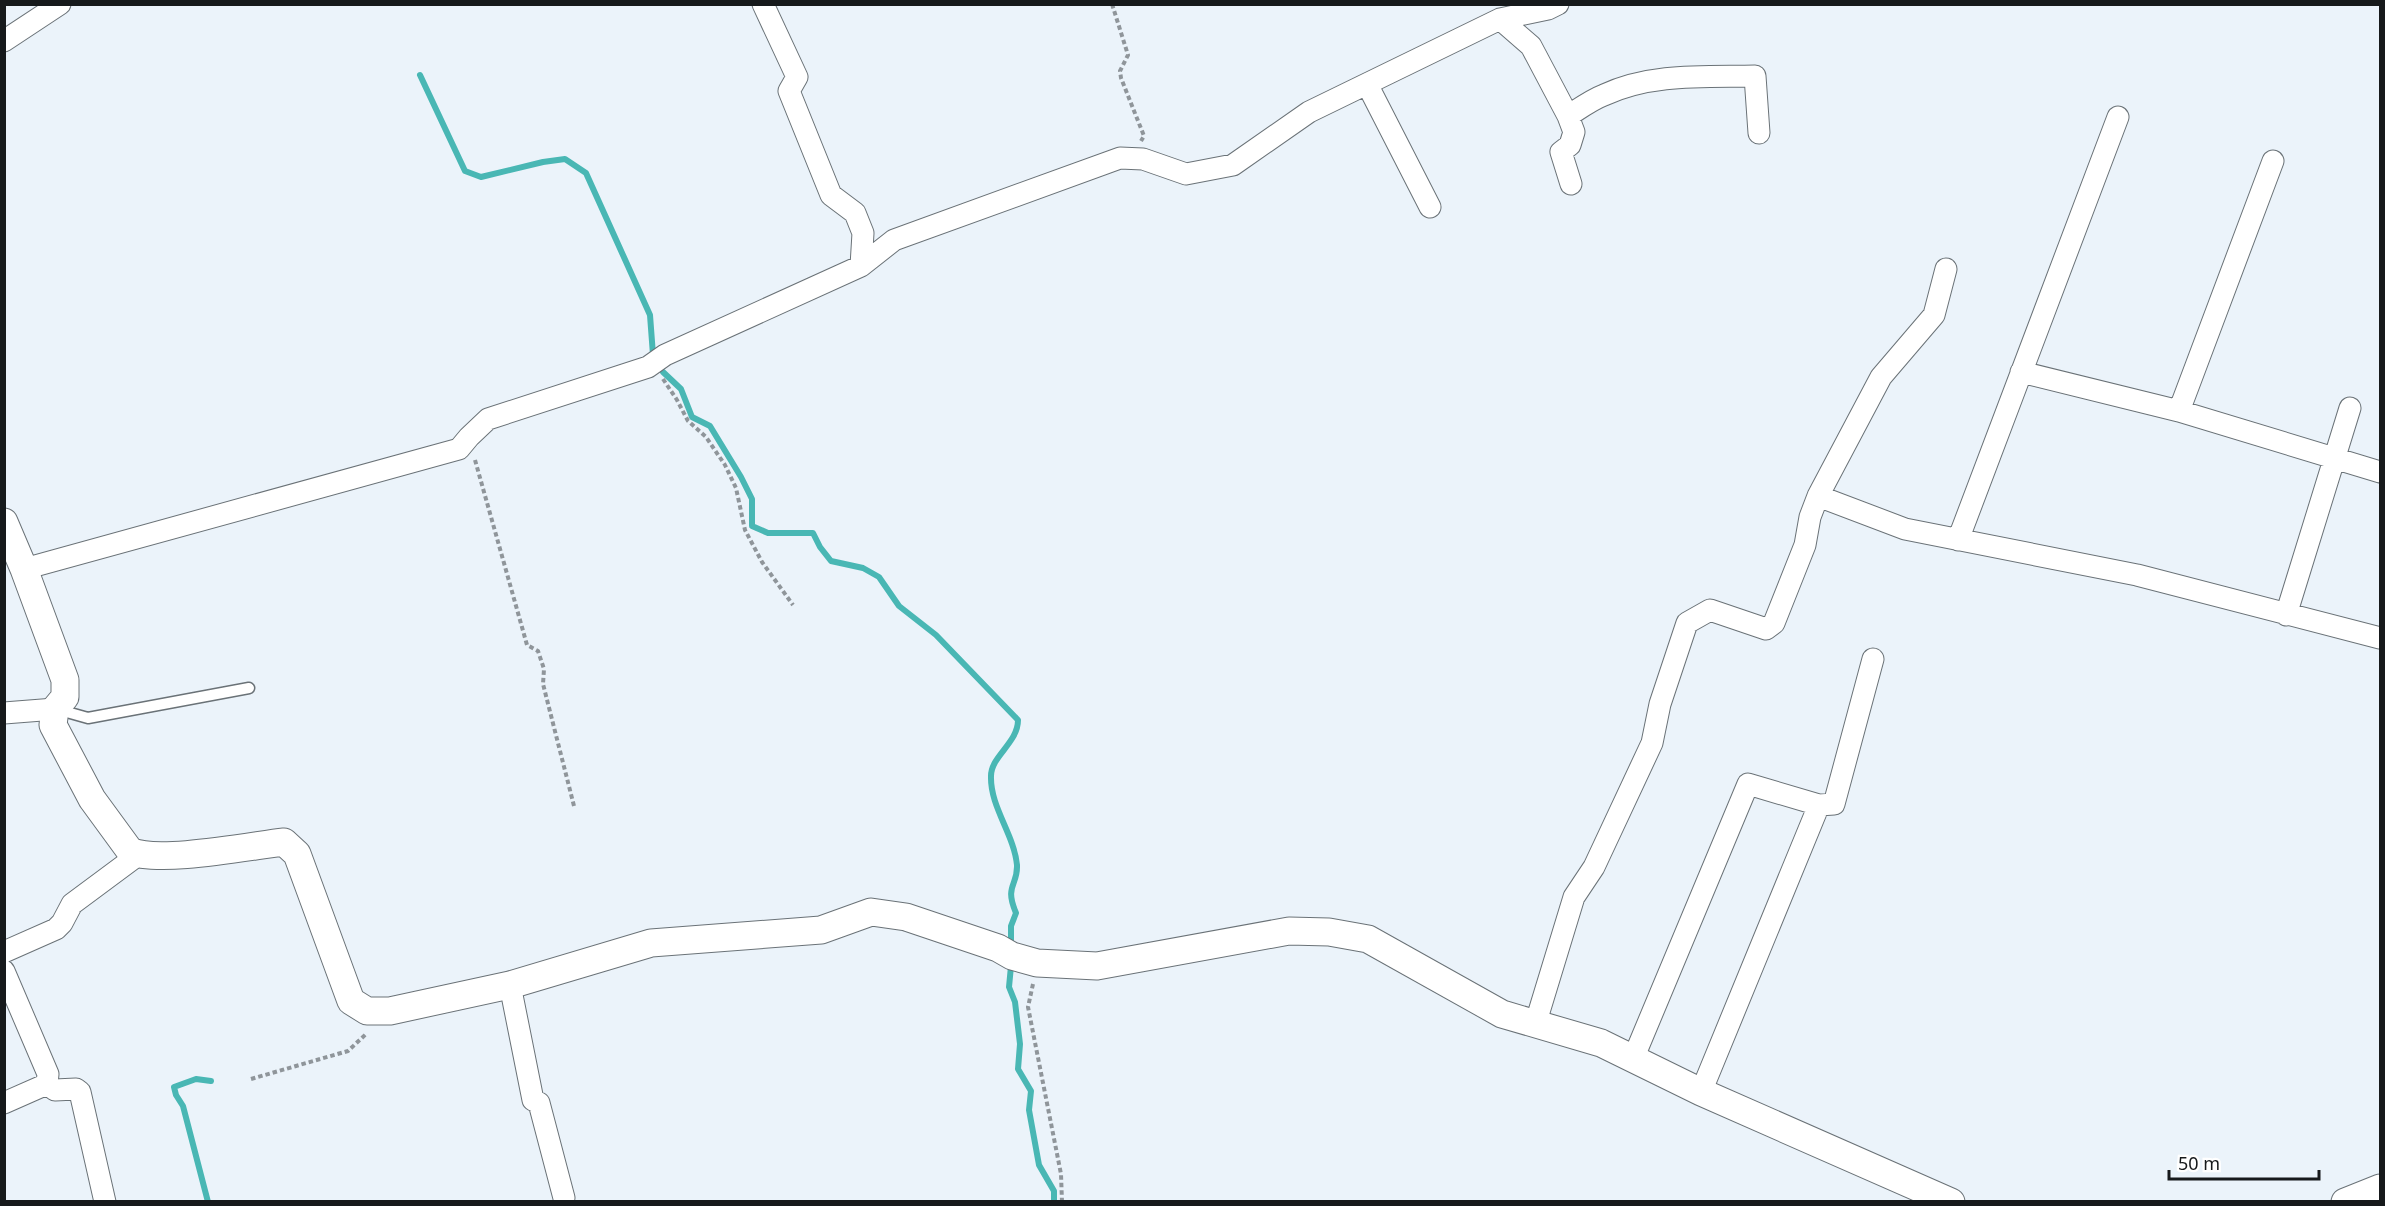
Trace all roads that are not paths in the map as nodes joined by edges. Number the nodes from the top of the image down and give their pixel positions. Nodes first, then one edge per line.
1 (60, 4) edge
2 (763, 4) edge
3 (1558, 4) edge
4 (1500, 19) junction
5 (4, 41) edge
6 (1367, 84) junction
7 (1568, 116) junction
8 (2118, 117) dead end
9 (1759, 133) dead end
10 (2273, 161) dead end
11 (1570, 184) dead end
12 (1430, 207) dead end
13 (861, 266) junction
14 (1946, 269) dead end
15 (2021, 372) junction
16 (2350, 408) dead end
17 (2179, 411) junction
18 (2334, 460) junction
19 (2380, 472) edge
20 (1818, 496) junction
21 (4, 522) edge
22 (1958, 540) junction
23 (24, 569) junction
24 (2286, 615) junction
25 (2380, 638) edge
26 (1873, 659) dead end
27 (249, 688) dead end
28 (54, 709) junction
29 (4, 712) edge
30 (1819, 805) junction
31 (138, 855) junction
32 (4, 952) edge
33 (4, 971) edge
34 (510, 985) junction
35 (1535, 1025) junction
36 (1634, 1059) junction
37 (47, 1084) junction
38 (1701, 1092) junction
39 (4, 1103) edge
40 (2380, 1188) edge
41 (564, 1198) dead end
42 (105, 1202) edge
43 (1951, 1202) edge
44 (2345, 1202) edge

1 - 5 street
2 - 13 street
3 - 4 street
4 - 6 street
4 - 7 street
6 - 12 street
6 - 13 street
7 - 9 street
7 - 11 street
8 - 15 street
10 - 17 street
13 - 23 street
14 - 20 street
15 - 17 street
15 - 22 street
16 - 18 street
17 - 18 street
18 - 19 street
18 - 24 street
20 - 22 street
20 - 35 street
21 - 23 street
22 - 24 street
23 - 28 street
24 - 25 street
26 - 30 street
27 - 28 lane
28 - 29 street
28 - 31 street
30 - 36 street
30 - 38 street
31 - 32 street
31 - 34 street
33 - 37 street
34 - 35 street
34 - 41 street
35 - 36 street
36 - 38 street
37 - 39 street
37 - 42 street
38 - 43 street
40 - 44 street

